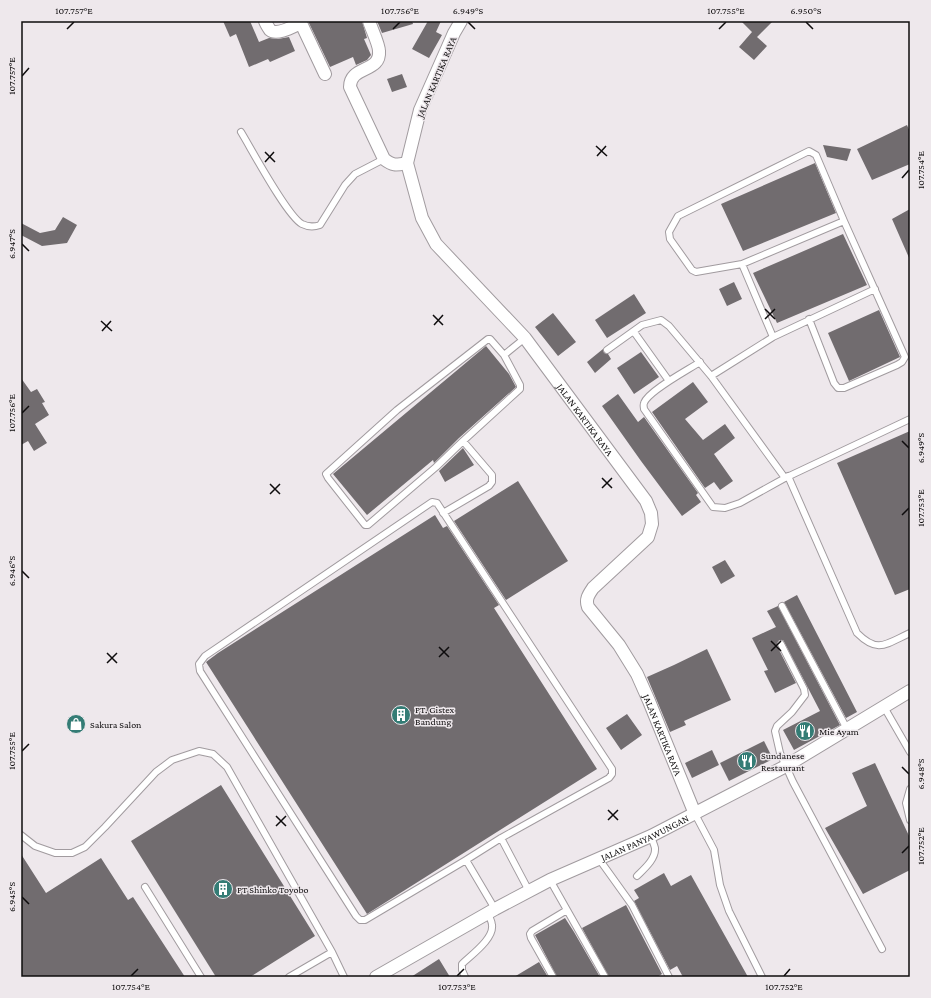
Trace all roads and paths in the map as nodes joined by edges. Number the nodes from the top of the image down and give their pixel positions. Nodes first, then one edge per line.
1 (265, 21) edge
2 (368, 21) edge
3 (461, 21) edge
4 (301, 22) edge
5 (325, 74) dead end
6 (241, 132) dead end
7 (384, 159) junction
8 (407, 163) junction
9 (844, 221) junction
10 (742, 264) junction
11 (875, 290) junction
12 (809, 319) junction
13 (634, 332) junction
14 (772, 337) junction
15 (524, 338) junction
16 (607, 350) dead end
17 (504, 355) junction
18 (700, 362) junction
19 (711, 376) junction
20 (669, 381) junction
21 (910, 419) edge
22 (463, 441) junction
23 (787, 477) junction
24 (442, 513) junction
25 (782, 606) dead end
26 (910, 633) edge
27 (781, 644) dead end
28 (910, 691) edge
29 (884, 707) junction
30 (847, 729) junction
31 (910, 752) edge
32 (786, 766) junction
33 (910, 789) edge
34 (695, 814) junction
35 (910, 820) edge
36 (21, 835) edge
37 (651, 836) junction
38 (501, 838) junction
39 (599, 859) junction
40 (466, 860) junction
41 (637, 876) dead end
42 (550, 880) junction
43 (145, 887) dead end
44 (529, 891) junction
45 (567, 910) junction
46 (491, 911) junction
47 (882, 949) dead end
48 (332, 952) junction
49 (201, 977) edge
50 (288, 977) edge
51 (344, 977) edge
52 (376, 977) edge
53 (466, 977) edge
54 (552, 977) edge
55 (605, 977) edge
56 (669, 977) edge
57 (762, 977) edge

1 - 4 street
2 - 7 street
3 - 8 street, JALAN KARTIKA RAYA
4 - 5 street
6 - 7 lane
7 - 8 street
8 - 15 street, JALAN KARTIKA RAYA
9 - 10 lane
9 - 10 lane
9 - 11 lane
10 - 14 lane
11 - 12 lane
11 - 12 lane
12 - 14 lane
13 - 16 lane
13 - 18 lane
13 - 20 lane
14 - 19 lane
15 - 17 lane
15 - 34 street, JALAN KARTIKA RAYA
17 - 22 lane
17 - 22 lane
18 - 19 lane
18 - 20 lane
19 - 23 lane
20 - 23 lane
21 - 23 lane
22 - 24 lane
23 - 26 lane
24 - 38 lane
24 - 40 lane
25 - 30 lane
27 - 32 lane
28 - 29 street, JALAN PANYAWUNGAN
29 - 30 street, JALAN PANYAWUNGAN
29 - 31 lane
30 - 32 street, JALAN PANYAWUNGAN
32 - 34 street, JALAN PANYAWUNGAN
32 - 47 lane
33 - 35 lane
34 - 37 street, JALAN PANYAWUNGAN
34 - 57 lane
36 - 48 lane
37 - 39 street, JALAN PANYAWUNGAN
37 - 41 lane
38 - 40 lane
38 - 44 lane
39 - 42 street, JALAN PANYAWUNGAN
39 - 56 lane
40 - 46 lane
42 - 44 street, JALAN PANYAWUNGAN
42 - 45 lane
43 - 49 lane
44 - 46 street, JALAN PANYAWUNGAN
45 - 54 lane
45 - 55 lane
46 - 52 street, JALAN PANYAWUNGAN
46 - 53 lane
48 - 50 lane
48 - 51 lane

